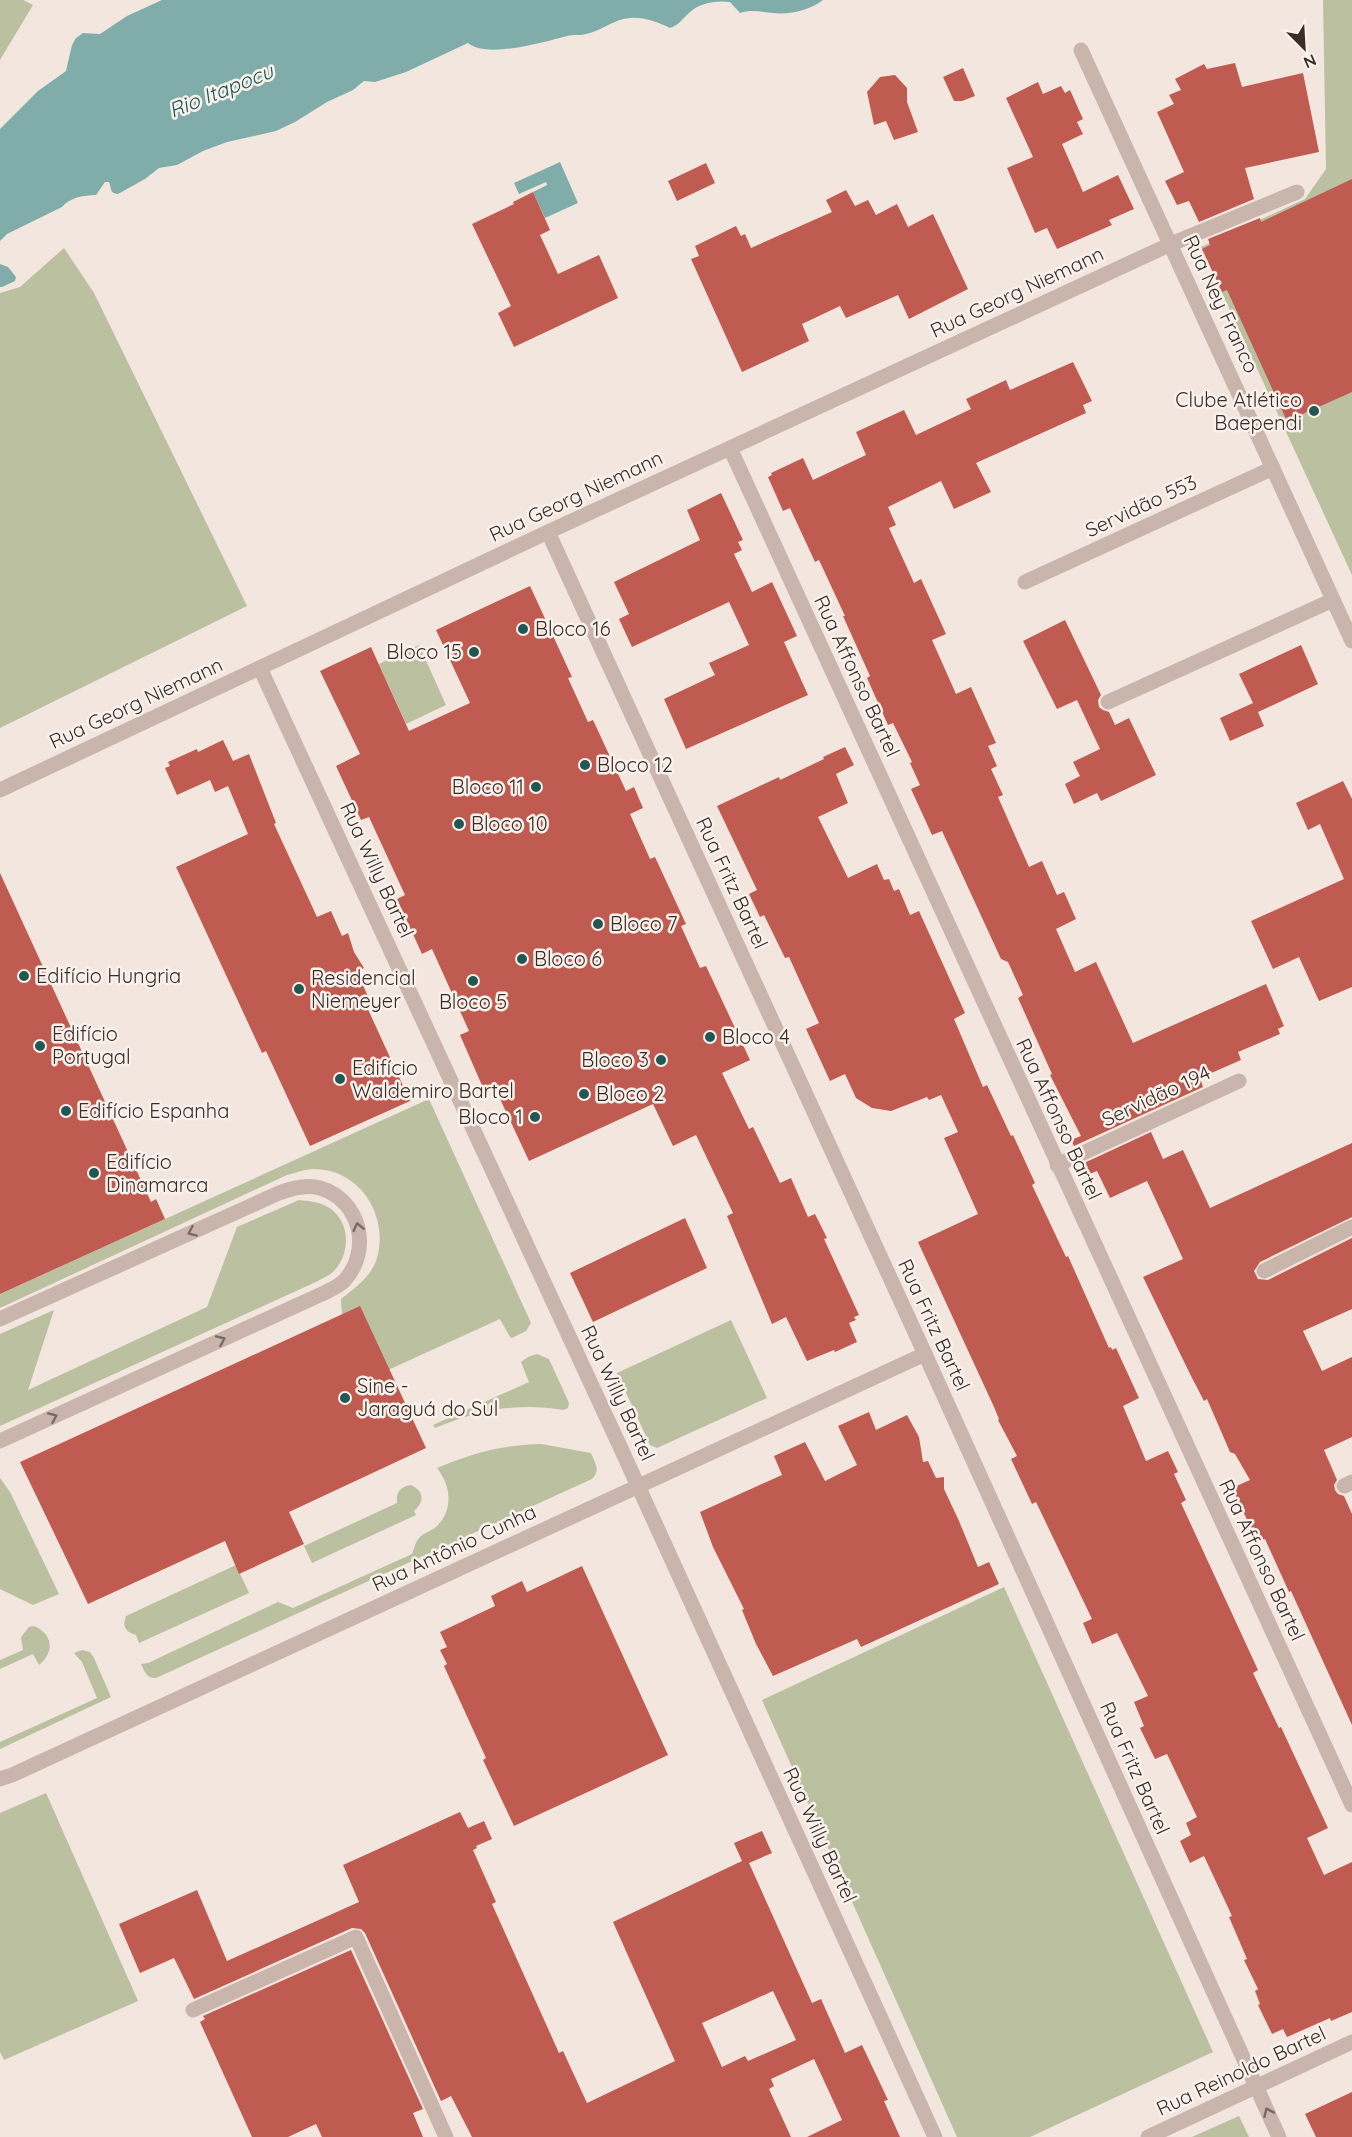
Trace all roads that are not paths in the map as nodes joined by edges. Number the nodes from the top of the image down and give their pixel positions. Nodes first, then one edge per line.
1 (1081, 50) dead end
2 (1297, 192) dead end
3 (1171, 244) junction
4 (730, 448) junction
5 (1273, 468) junction
6 (548, 532) junction
7 (1025, 582) dead end
8 (1333, 600) junction
9 (1352, 641) edge
10 (260, 668) junction
11 (1108, 702) dead end
12 (0, 790) edge
13 (1239, 1081) dead end
14 (1057, 1165) junction
15 (1352, 1227) edge
16 (1264, 1270) dead end
17 (0, 1319) edge
18 (925, 1354) junction
19 (0, 1441) edge
20 (638, 1486) junction
21 (0, 1779) edge
22 (1352, 1805) edge
23 (193, 2010) dead end
24 (1352, 2042) edge
25 (1256, 2087) junction
26 (446, 2137) edge
27 (935, 2137) edge
28 (1148, 2137) edge
29 (1279, 2137) edge

1 - 3 street, Rua Ney Franco
2 - 3 street, Rua Georg Niemann
3 - 4 street, Rua Georg Niemann
3 - 5 street, Rua Ney Franco
4 - 6 street, Rua Georg Niemann
4 - 14 street, Rua Affonso Bartel
5 - 7 street, Servidão 553
5 - 8 street, Rua Ney Franco
6 - 10 street, Rua Georg Niemann
6 - 18 street, Rua Fritz Bartel
8 - 9 street, Rua Ney Franco
8 - 11 street
10 - 12 street, Rua Georg Niemann
10 - 20 street, Rua Willy Bartel
13 - 14 street, Servidão 194
14 - 22 street, Rua Affonso Bartel
15 - 16 street
19 -> 17 street
18 - 20 street, Rua Antônio Cunha
18 - 25 street, Rua Fritz Bartel
20 - 21 street, Rua Antônio Cunha
20 - 27 street, Rua Willy Bartel
23 - 26 street
24 - 25 street, Rua Reinoldo Bartel
25 - 28 street, Rua Reinoldo Bartel
29 -> 25 street, Rua Fritz Bartel

